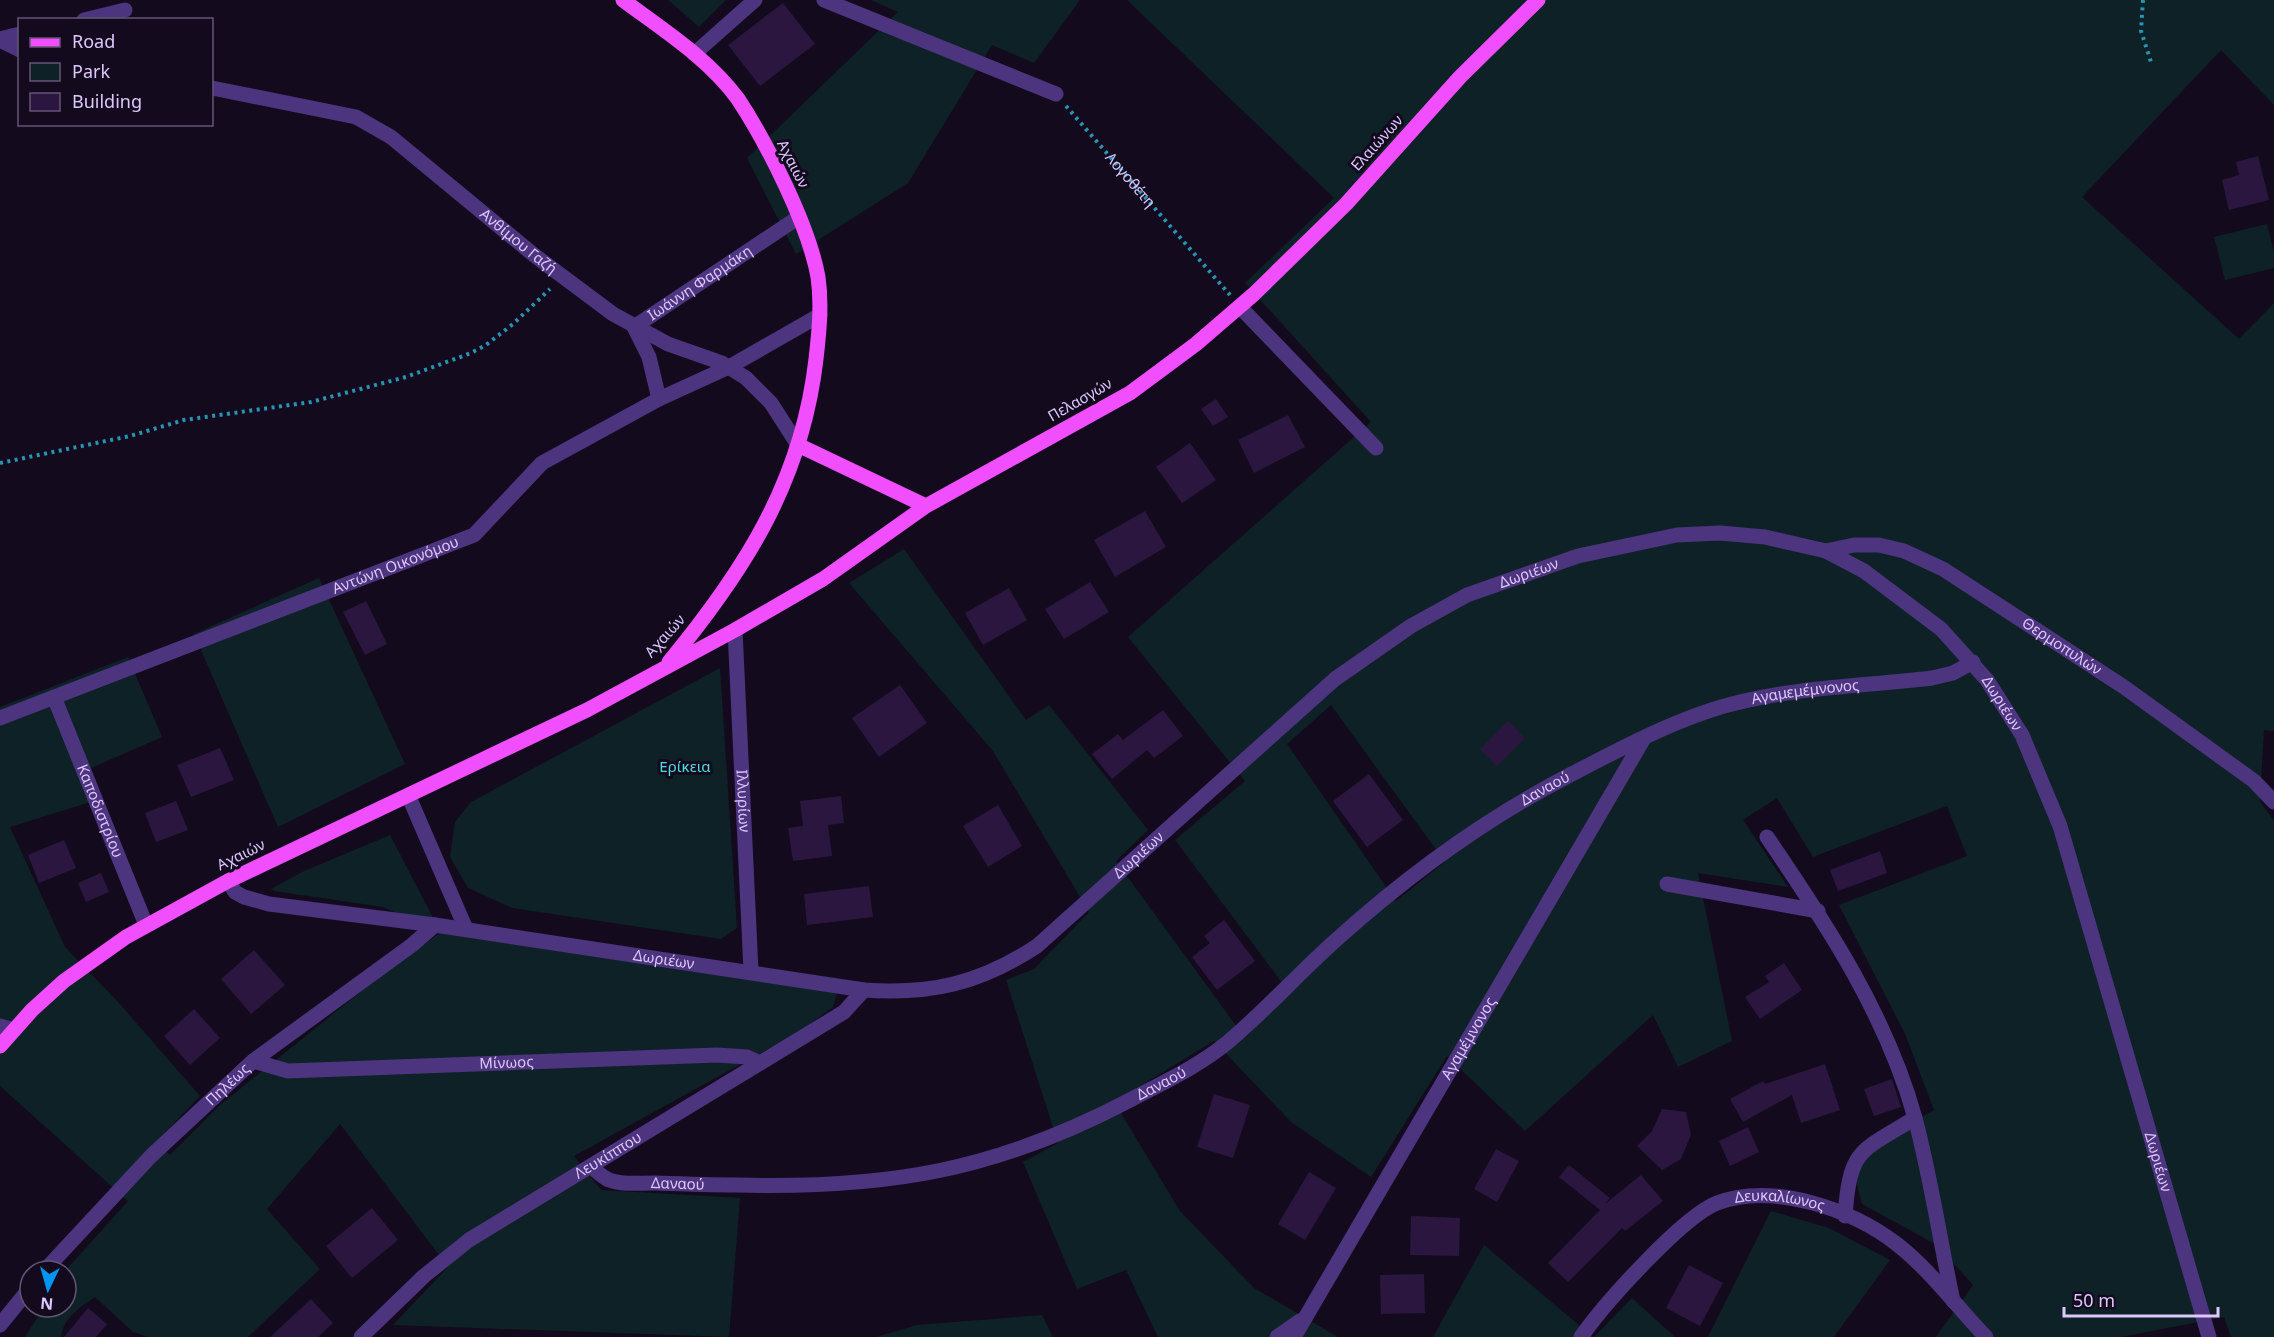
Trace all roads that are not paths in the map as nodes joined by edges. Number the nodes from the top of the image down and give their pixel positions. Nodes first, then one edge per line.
1 (622, 0) edge
2 (755, 0) edge
3 (824, 0) edge
4 (1538, 0) edge
5 (639, 6) edge
6 (126, 10) edge
7 (92, 18) edge
8 (18, 34) edge
9 (0, 39) edge
10 (18, 49) edge
11 (694, 54) junction
12 (213, 88) edge
13 (1056, 94) road end
14 (799, 217) junction
15 (1240, 307) junction
16 (820, 315) junction
17 (634, 327) junction
18 (729, 367) junction
19 (659, 399) junction
20 (798, 445) junction
21 (1376, 448) dead end
22 (926, 506) junction
23 (1826, 551) junction
24 (735, 630) junction
25 (1973, 662) junction
26 (663, 669) junction
27 (54, 697) junction
28 (0, 718) edge
29 (1643, 740) junction
30 (409, 797) junction
31 (2274, 802) edge
32 (1767, 837) dead end
33 (228, 881) junction
34 (1667, 884) dead end
35 (1818, 910) junction
36 (146, 925) junction
37 (435, 925) junction
38 (466, 929) junction
39 (751, 971) junction
40 (864, 990) junction
41 (7, 1028) edge
42 (0, 1046) edge
43 (252, 1061) junction
44 (760, 1063) junction
45 (1915, 1118) junction
46 (591, 1166) junction
47 (1845, 1216) junction
48 (55, 1259) edge
49 (18, 1303) edge
50 (1954, 1304) junction
51 (1302, 1319) junction
52 (0, 1325) edge
53 (361, 1337) edge
54 (1277, 1337) edge
55 (1294, 1337) edge
56 (1581, 1337) edge
57 (1986, 1337) edge
58 (2209, 1337) edge

1 - 5 main road, Αχαιών
2 - 11 street
3 - 13 street
4 - 15 main road, Ελαιώνων
5 - 11 main road, Αχαιών
6 - 7 street
8 - 9 street
9 - 10 street
11 - 14 main road, Αχαιών
12 - 17 street, Ανθίμου Γαζή
14 - 16 main road, Αχαιών
14 - 17 street, Ιωάννη Φαρμάκη
15 - 21 street
15 - 22 main road, Πελασγών
16 - 18 street, Αντώνη Οικονόμου
16 - 20 main road, Αχαιών
17 - 18 street, Ανθίμου Γαζή
17 - 19 street, Ιωάννη Φαρμάκη
18 - 19 street, Αντώνη Οικονόμου
18 - 20 street, Ανθίμου Γαζή
19 - 27 street, Αντώνη Οικονόμου
20 - 22 main road
20 - 26 main road, Αχαιών
22 - 24 main road, Πελασγών
23 - 25 street, Δωριέων
23 - 31 street, Θερμοπυλών
23 - 40 street, Δωριέων
24 - 26 main road, Πελασγών
24 - 39 street, Ιλλυρίων
25 - 29 street, Αγαμεμέμνονος
25 - 58 street, Δωριέων
26 - 30 main road, Αχαιών
27 - 28 street, Αντώνη Οικονόμου
27 - 36 street, Καποδιστρίου
29 - 46 street, Δαναού
29 - 51 street, Αγαμέμνονος
30 - 33 main road, Αχαιών
30 - 38 street
32 - 35 street
33 - 36 main road, Αχαιών
33 - 37 street, Δωριέων
34 - 35 street
35 - 45 street
36 - 41 main road, Αχαιών
37 - 38 street, Δωριέων
37 - 43 street, Πηλέως
38 - 39 street, Δωριέων
39 - 40 street, Δωριέων
40 - 44 street, Λευκίππου
41 - 42 main road, Αχαιών
43 - 44 street, Μίνωος
43 - 48 street, Πηλέως
44 - 46 street, Λευκίππου
45 - 47 street
45 - 50 street
46 - 53 street, Λευκίππου
47 - 50 street, Δευκαλίωνος
47 - 56 street, Δευκαλίωνος
49 - 52 street
50 - 57 street, Δευκαλίωνος
51 - 54 street
51 - 55 street, Αγαμέμνονος

